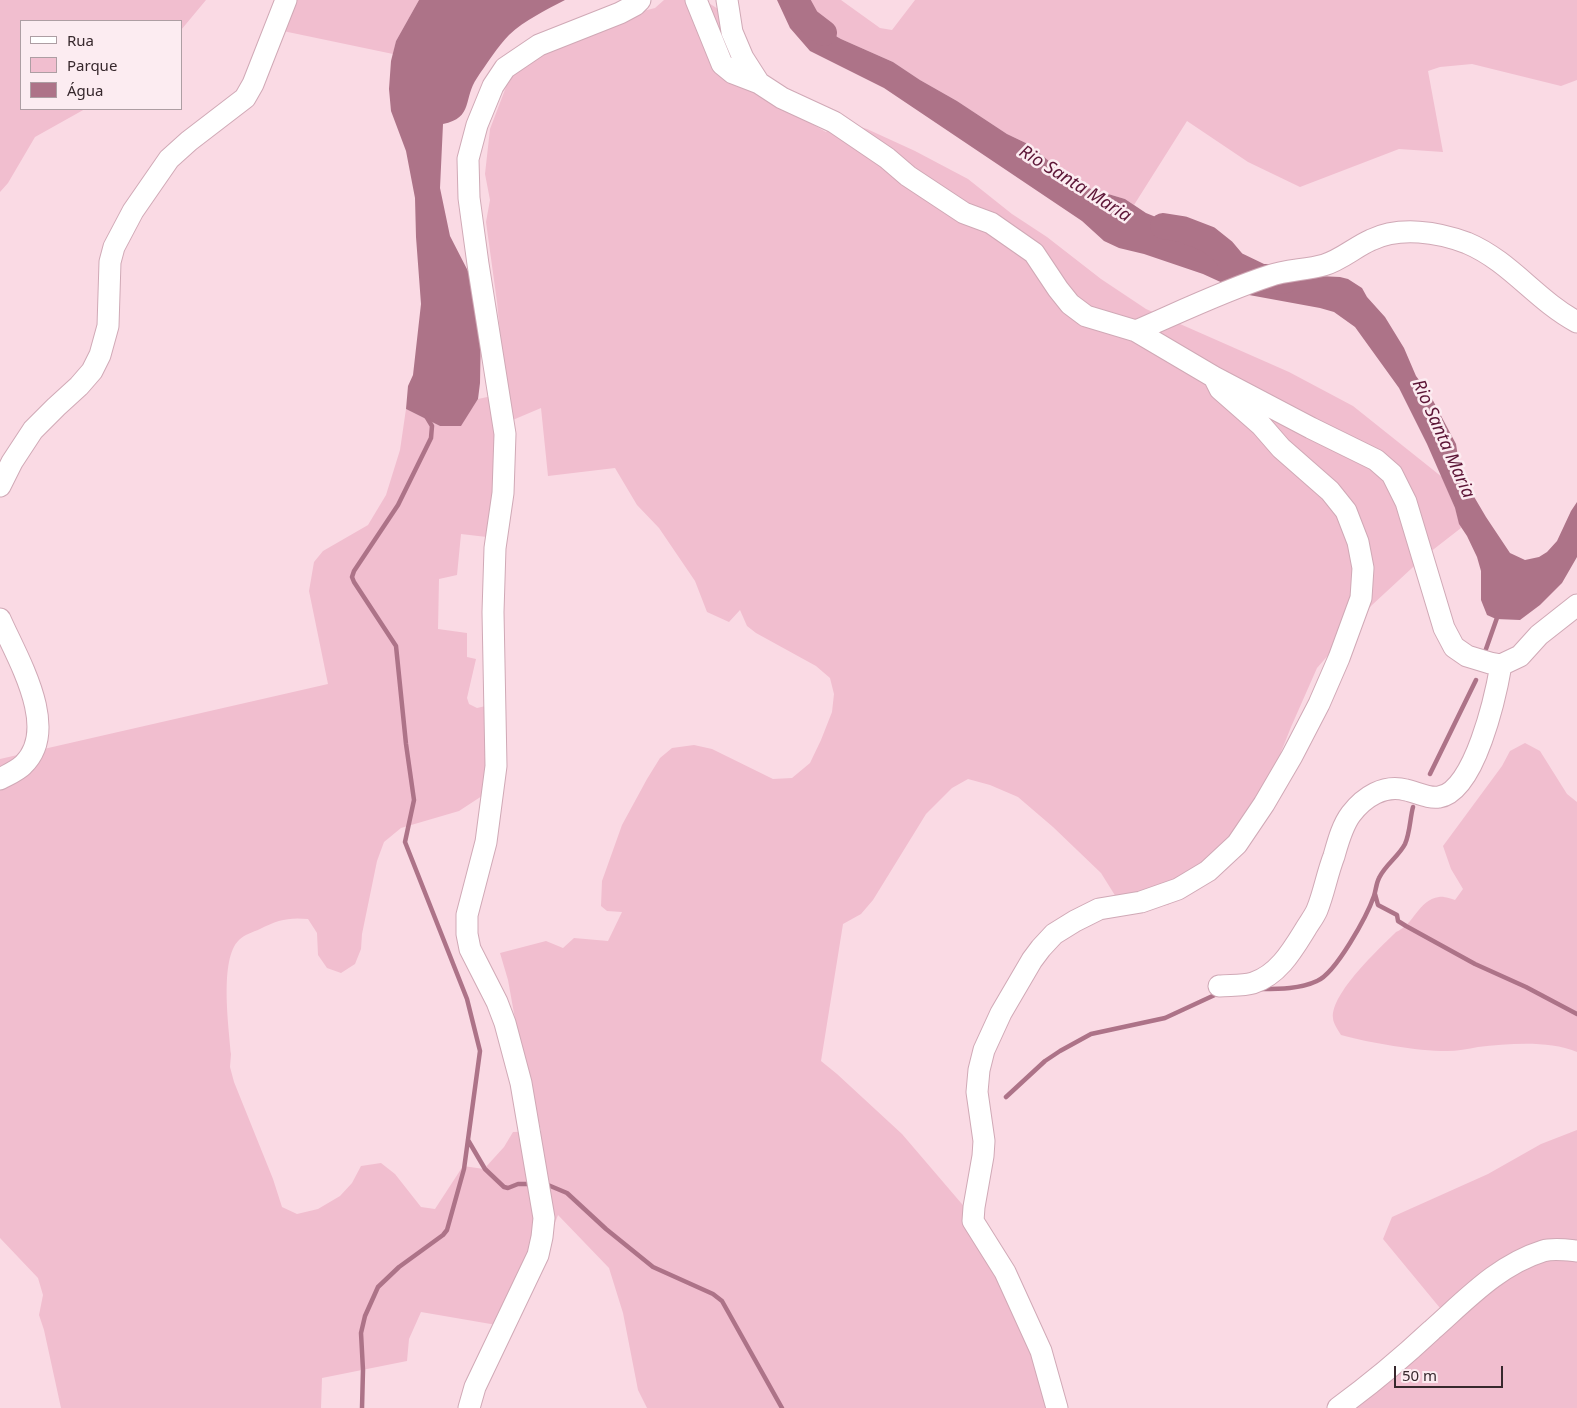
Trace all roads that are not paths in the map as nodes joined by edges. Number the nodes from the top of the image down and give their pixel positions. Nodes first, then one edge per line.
1 (286, 0) edge
2 (640, 0) edge
3 (696, 0) edge
4 (726, 0) edge
5 (759, 82) junction
6 (1577, 322) edge
7 (1136, 331) junction
8 (1214, 377) junction
9 (0, 486) edge
10 (1577, 605) edge
11 (0, 620) edge
12 (1501, 664) junction
13 (0, 779) edge
14 (1219, 986) dead end
15 (1577, 1251) edge
16 (469, 1408) edge
17 (1057, 1408) edge
18 (1338, 1408) edge

1 - 9 street
2 - 16 street
3 - 5 street
4 - 5 street
5 - 7 street
6 - 7 street
7 - 8 street
8 - 12 street
8 - 17 street
10 - 12 street
11 - 13 street
12 - 14 street
15 - 18 street

